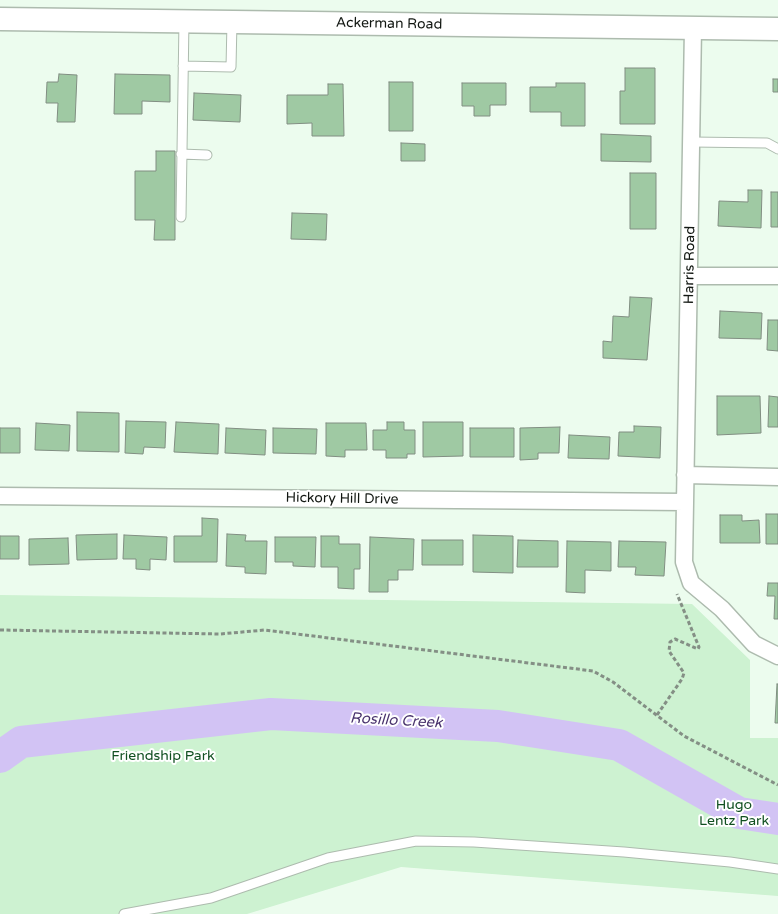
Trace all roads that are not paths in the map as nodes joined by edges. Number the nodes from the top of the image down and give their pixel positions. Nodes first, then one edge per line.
1 (0, 19) edge
2 (184, 20) junction
3 (232, 22) junction
4 (693, 28) junction
5 (778, 29) edge
6 (183, 66) junction
7 (692, 142) junction
8 (778, 149) edge
9 (181, 154) junction
10 (207, 155) dead end
11 (181, 218) dead end
12 (690, 276) junction
13 (778, 276) edge
14 (685, 475) junction
15 (778, 477) edge
16 (0, 496) edge
17 (685, 502) junction
18 (778, 656) edge
19 (778, 869) edge
20 (124, 914) edge

1 - 2 street, Ackerman Road
2 - 3 street, Ackerman Road
2 - 6 lane
3 - 4 street, Ackerman Road
3 - 6 lane
4 - 5 street, Ackerman Road
4 - 7 street, Harris Road
6 - 9 lane
7 - 8 lane
7 - 12 street, Harris Road
9 - 10 lane
9 - 11 lane
12 - 13 street
12 - 14 street, Harris Road
14 - 15 street
14 - 17 street, Harris Road
16 - 17 street, Hickory Hill Drive
17 - 18 street, Harris Road
19 - 20 lane

